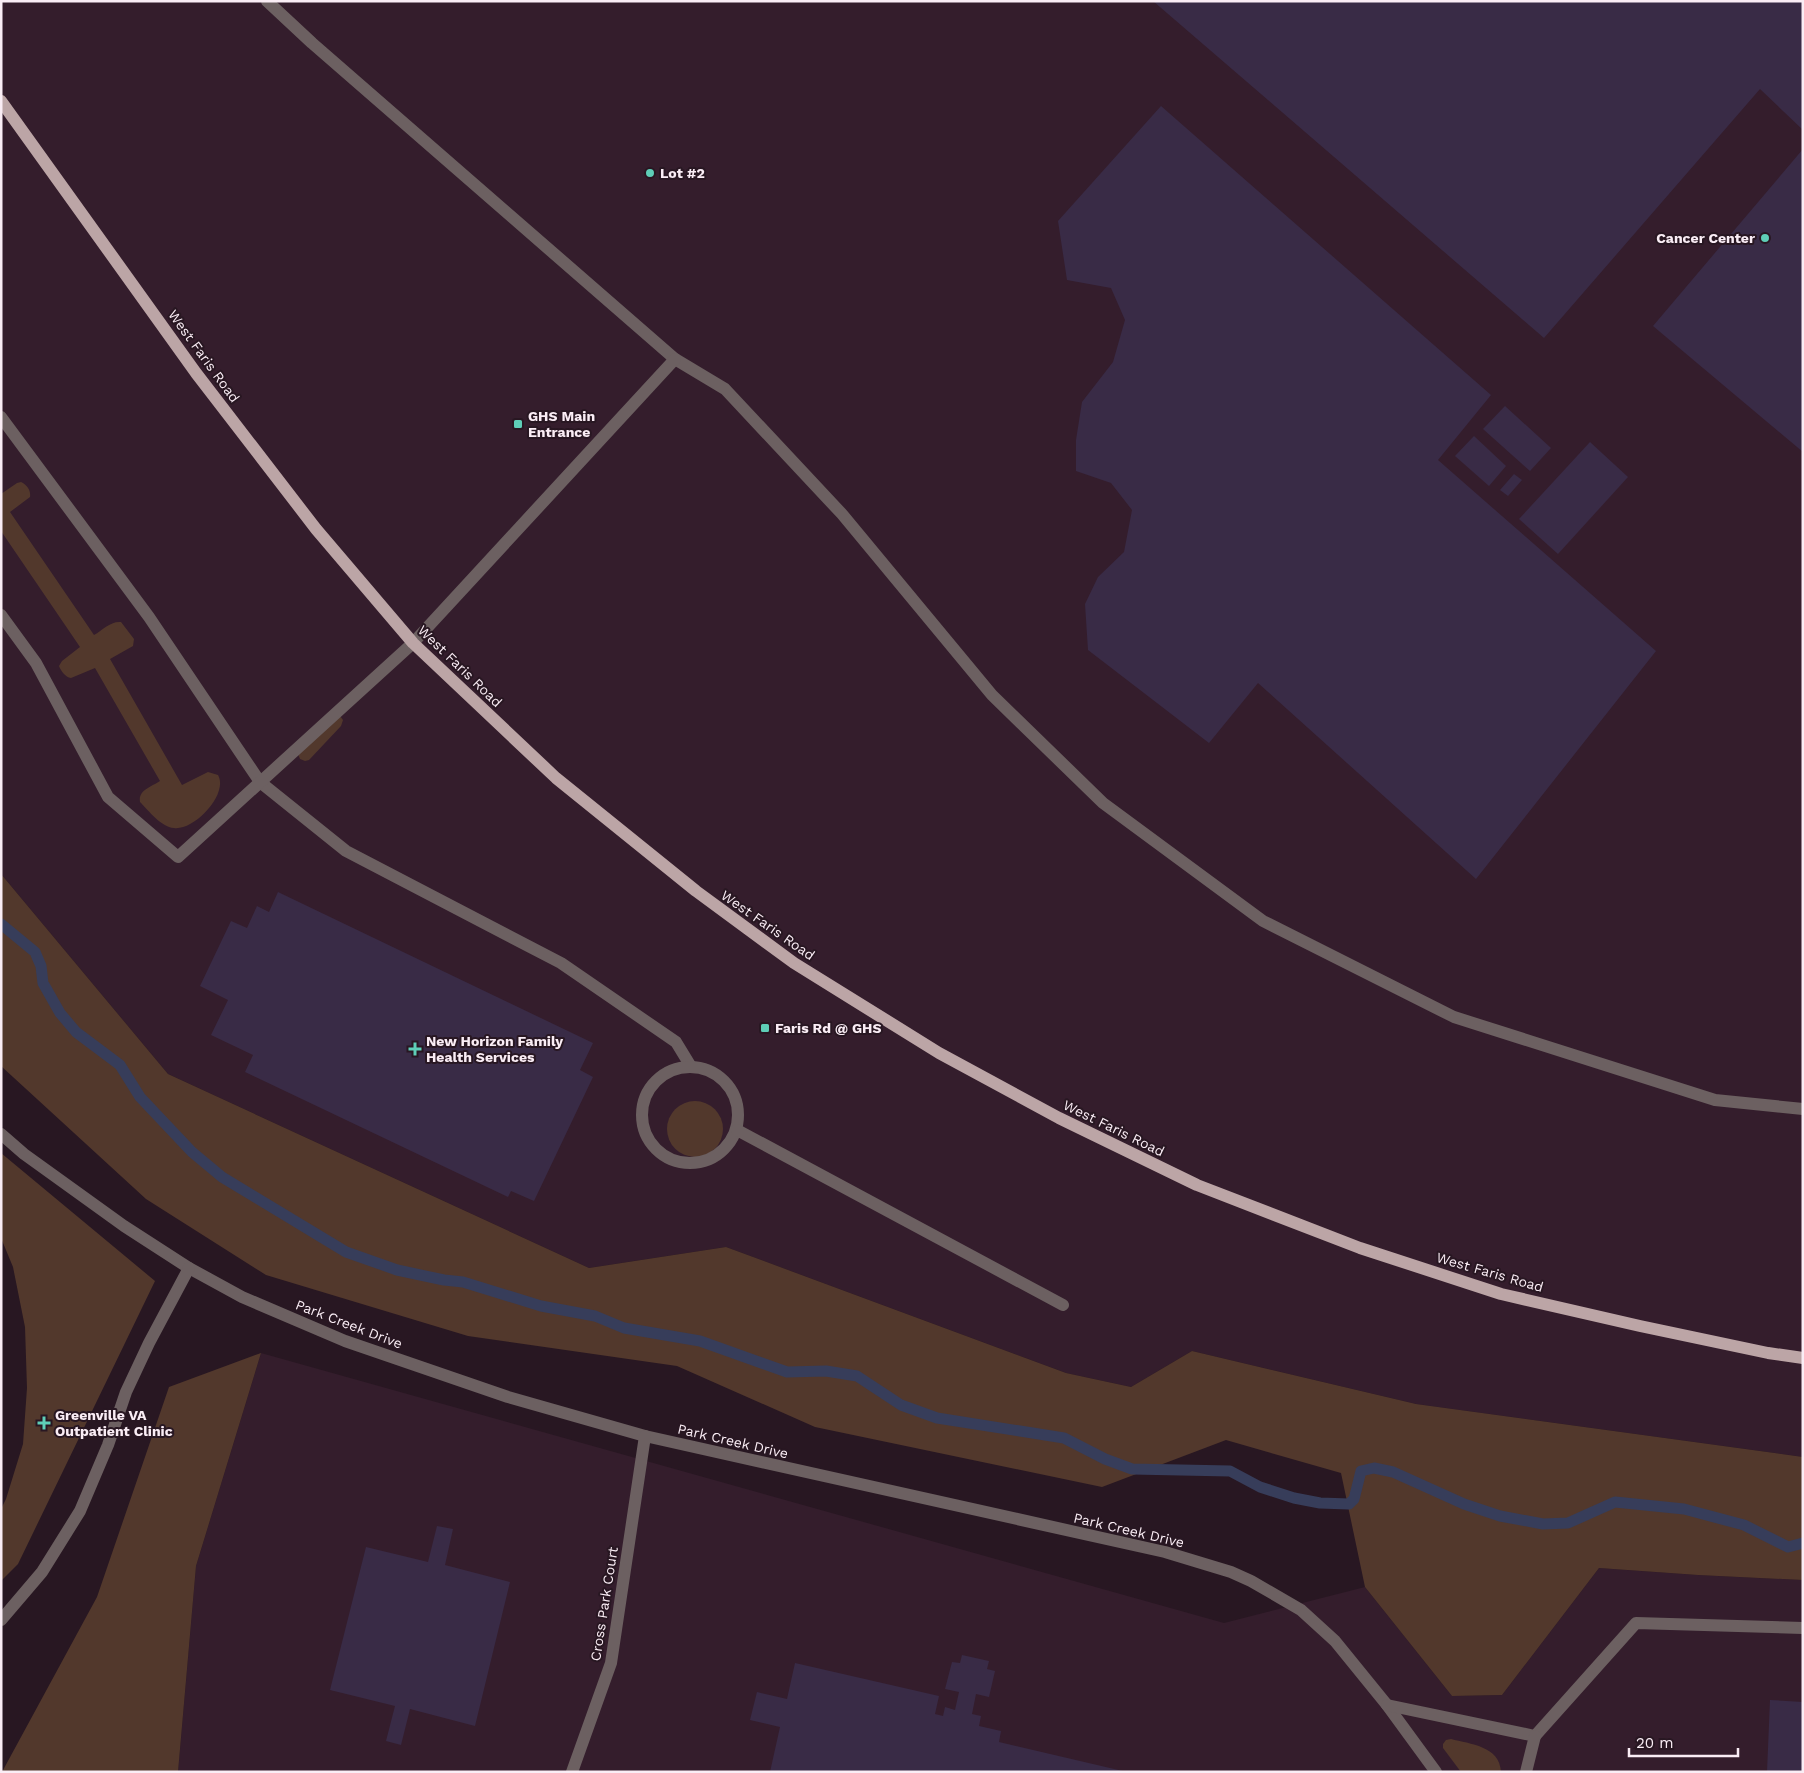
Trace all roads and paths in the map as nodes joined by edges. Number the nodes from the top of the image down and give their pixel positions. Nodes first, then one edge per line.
1 (267, 1) edge
2 (1, 101) edge
3 (675, 359) junction
4 (1, 417) edge
5 (1, 615) edge
6 (413, 643) junction
7 (260, 782) junction
8 (690, 1065) junction
9 (1803, 1110) edge
10 (737, 1130) junction
11 (1, 1134) edge
12 (189, 1268) junction
13 (1063, 1305) dead end
14 (1803, 1358) edge
15 (645, 1436) junction
16 (1, 1620) edge
17 (1803, 1628) edge
18 (1387, 1705) junction
19 (1535, 1736) junction
20 (572, 1772) edge
21 (1436, 1772) edge
22 (1526, 1772) edge

1 - 3 street
2 - 6 main road, West Faris Road
3 - 6 street
3 - 9 street
4 - 7 street
5 - 7 street
6 - 7 street
6 - 14 main road, West Faris Road
7 - 8 street
8 - 10 street
8 - 10 street
10 - 13 street
11 - 12 street, Park Creek Drive
12 - 15 street, Park Creek Drive
12 - 16 street
15 - 18 street, Park Creek Drive
15 - 20 street, Cross Park Court
17 - 19 street
18 - 19 street
18 - 21 street, Park Creek Drive
19 - 22 street

